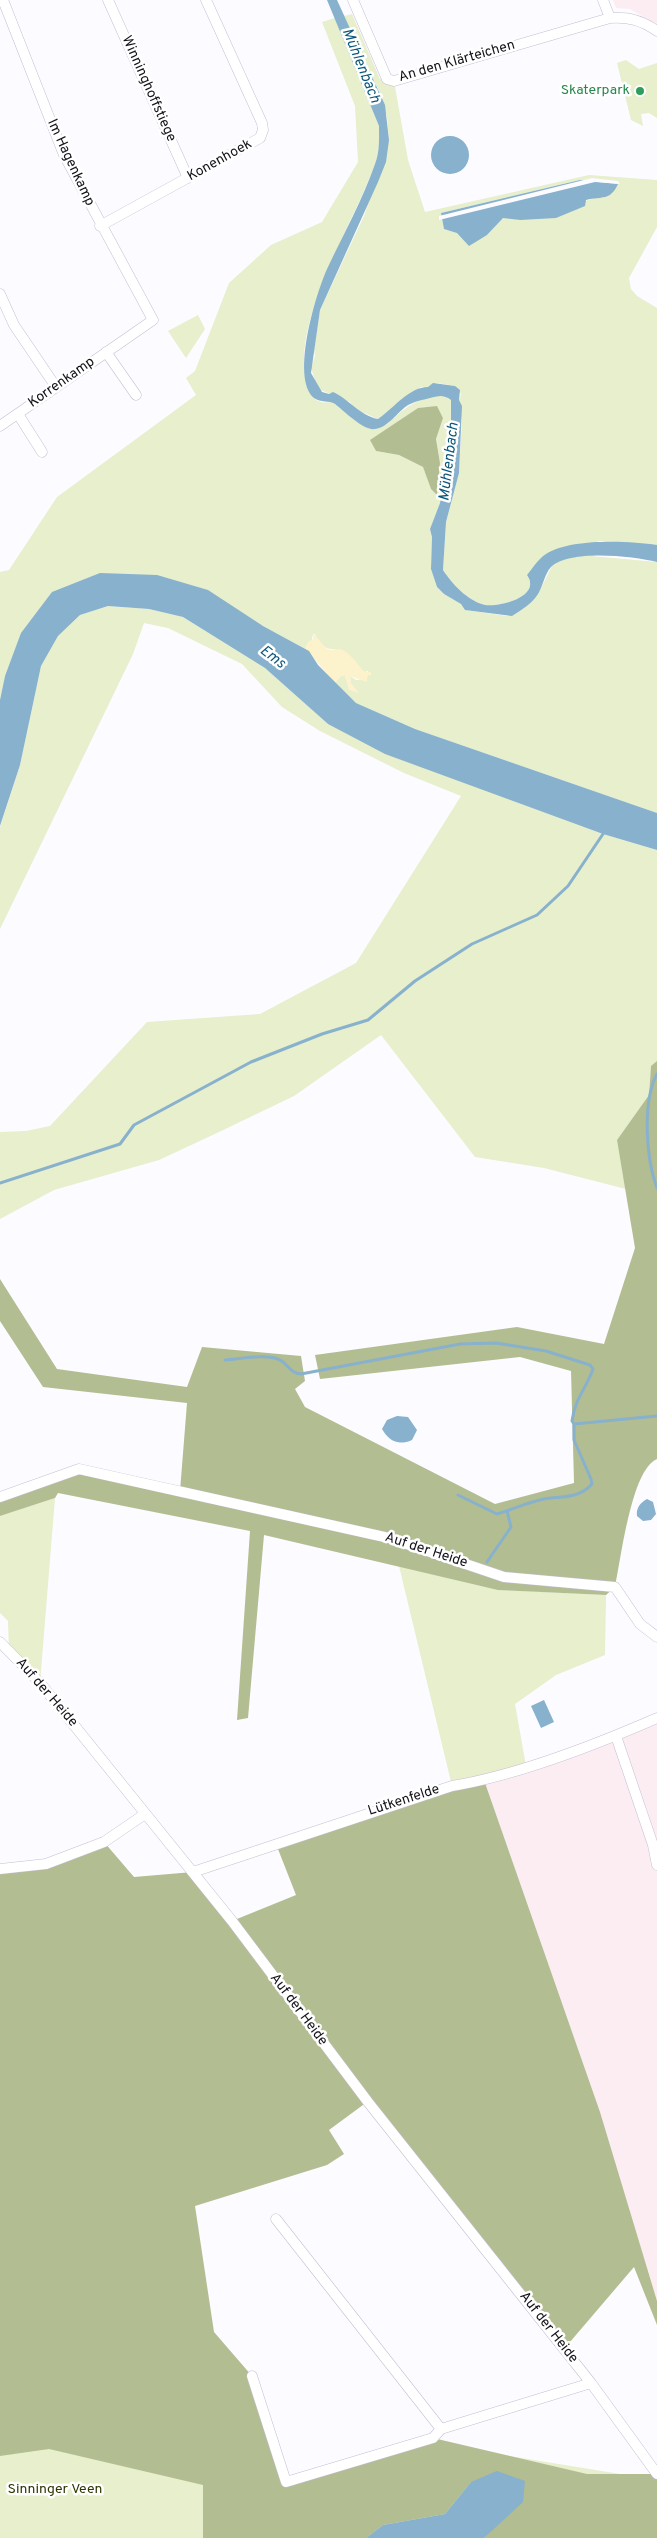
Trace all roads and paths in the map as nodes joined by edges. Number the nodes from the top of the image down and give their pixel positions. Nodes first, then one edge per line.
1 (2, 0) edge
2 (108, 0) edge
3 (206, 0) edge
4 (353, 0) edge
5 (603, 0) edge
6 (610, 18) junction
7 (657, 31) edge
8 (188, 178) junction
9 (100, 226) junction
10 (0, 294) edge
11 (153, 320) joint
12 (106, 352) junction
13 (56, 387) junction
14 (136, 394) dead end
15 (18, 414) junction
16 (0, 426) edge
17 (42, 452) dead end
18 (0, 1497) edge
19 (657, 1637) edge
20 (0, 1642) edge
21 (657, 1718) edge
22 (616, 1736) junction
23 (144, 1814) junction
24 (657, 1865) edge
25 (0, 1869) edge
26 (193, 1872) junction
27 (276, 2219) dead end
28 (252, 2376) dead end
29 (591, 2382) junction
30 (441, 2430) junction
31 (657, 2474) edge

1 - 9 street, Im Hagenkamp
2 - 8 street, Winninghoffstiege
3 - 8 street, Konenhoek
4 - 6 street, An den Klärteichen
5 - 6 street
6 - 7 street, An den Klärteichen
8 - 9 street, Konenhoek
9 - 11 street, Im Hagenkamp
10 - 13 street
11 - 12 street, Korrenkamp
12 - 13 street, Korrenkamp
12 - 14 street, Korrenkamp
13 - 15 street, Korrenkamp
15 - 16 street, Korrenkamp
15 - 17 street, Korrenkamp
18 - 19 street, Auf der Heide
20 - 23 street, Auf der Heide
21 - 22 street, Lütkenfelde
22 - 24 street
22 - 26 street, Lütkenfelde
23 - 25 street
23 - 26 street, Auf der Heide
26 - 29 street, Auf der Heide
27 - 30 street
28 - 30 street
29 - 30 street
29 - 31 street, Auf der Heide

